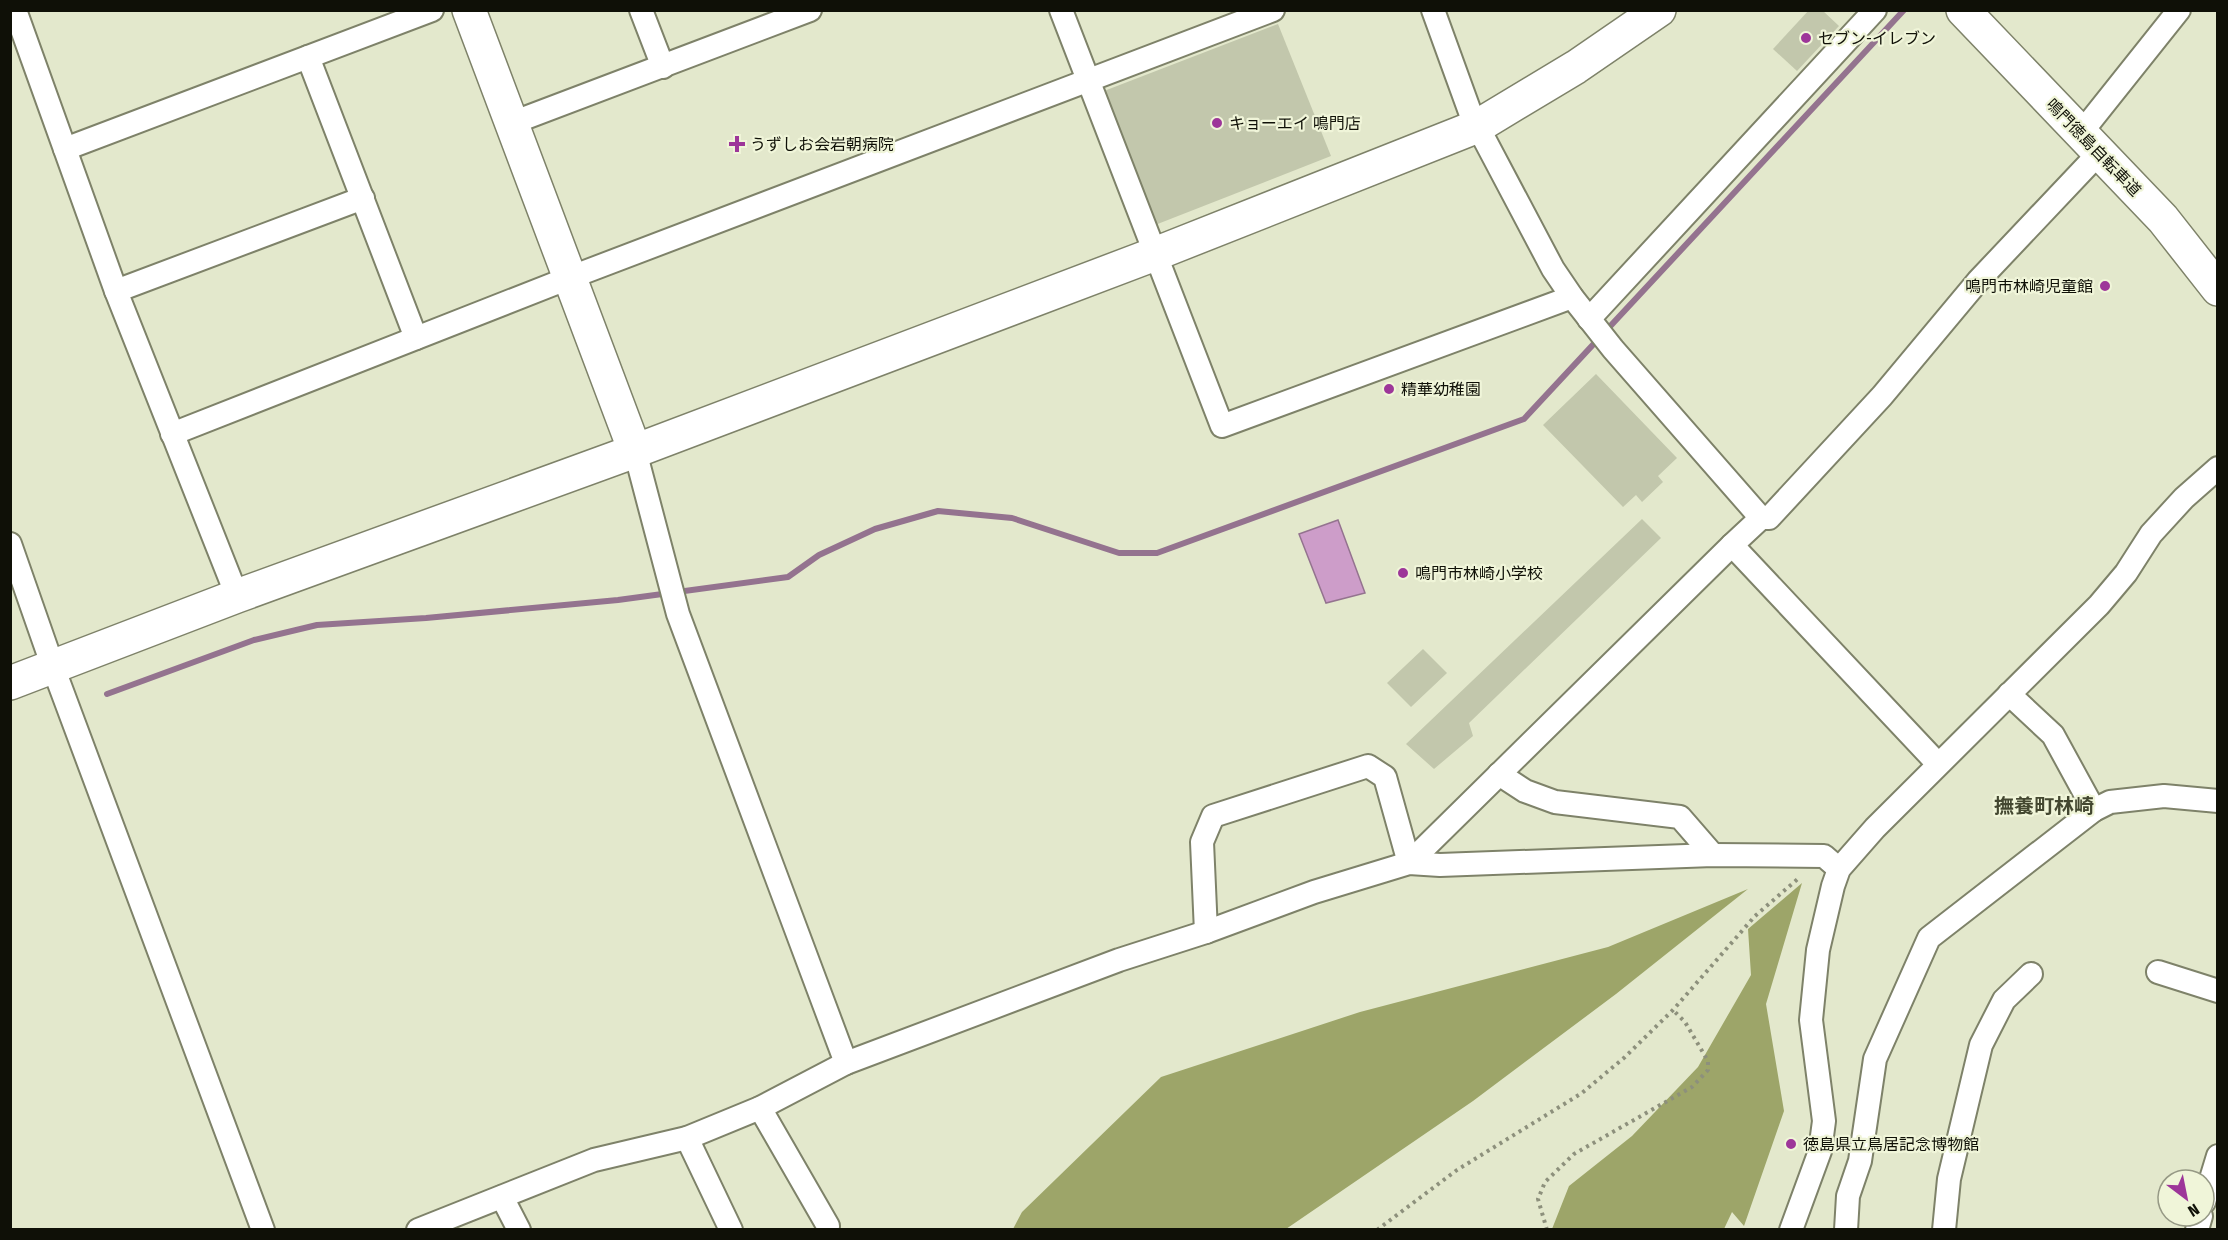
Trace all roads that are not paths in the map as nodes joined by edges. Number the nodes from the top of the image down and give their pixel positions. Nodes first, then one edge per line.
1 (15, 10) edge
2 (432, 10) edge
3 (469, 10) edge
4 (641, 10) edge
5 (810, 10) edge
6 (1061, 10) edge
7 (1273, 10) edge
8 (1433, 10) edge
9 (1659, 10) edge
10 (1875, 10) edge
11 (1963, 10) edge
12 (2179, 10) edge
13 (308, 57) junction
14 (663, 67) junction
15 (1088, 82) junction
16 (512, 123) junction
17 (1478, 126) junction
18 (2090, 143) junction
19 (65, 148) junction
20 (363, 198) junction
21 (1155, 254) junction
22 (569, 278) junction
23 (2217, 289) edge
24 (116, 291) junction
25 (1572, 297) junction
26 (1591, 322) junction
27 (416, 338) junction
28 (172, 434) junction
29 (635, 451) junction
30 (2217, 468) edge
31 (1761, 518) junction
32 (10, 544) edge
33 (1732, 545) junction
34 (237, 596) junction
35 (53, 666) junction
36 (10, 683) edge
37 (2009, 694) junction
38 (1938, 764) junction
39 (1499, 774) junction
40 (2217, 801) edge
41 (2094, 810) junction
42 (1713, 855) junction
43 (1832, 862) junction
44 (1409, 863) junction
45 (1206, 932) junction
46 (2158, 972) dead end
47 (2031, 974) dead end
48 (2217, 991) edge
49 (846, 1063) junction
50 (760, 1108) junction
51 (687, 1138) junction
52 (502, 1197) junction
53 (828, 1226) dead end
54 (262, 1230) edge
55 (418, 1230) edge
56 (519, 1230) edge
57 (731, 1230) edge
58 (1791, 1230) edge
59 (1846, 1230) edge
60 (1944, 1230) edge

1 - 19 street
2 - 13 street
3 - 16 street
4 - 14 street
5 - 14 street
6 - 15 street
7 - 15 street
8 - 17 street
9 - 17 street
10 - 26 street
11 - 18 street, 鳴門徳島自転車道
12 - 18 street
13 - 19 street
13 - 20 street
14 - 16 street
15 - 21 street
15 - 22 street
16 - 22 street
17 - 21 street
17 - 25 street
18 - 23 street, 鳴門徳島自転車道
18 - 31 street
19 - 24 street
20 - 24 street
20 - 27 street
21 - 25 street
21 - 29 street
22 - 27 street
22 - 29 street
24 - 28 street
25 - 26 street
26 - 31 street
27 - 28 street
28 - 34 street
29 - 34 street
29 - 49 street
30 - 37 street
31 - 33 street
32 - 35 street
33 - 38 street
33 - 39 street
34 - 35 street
35 - 36 street
35 - 54 street
37 - 38 street
37 - 41 street
38 - 43 street
39 - 42 street
39 - 44 street
40 - 41 street
41 - 59 street
42 - 43 street
42 - 44 street
43 - 58 street
44 - 45 street
44 - 45 street
45 - 49 street
46 - 48 street
47 - 60 street
49 - 50 street
50 - 51 street
50 - 53 street
51 - 52 street
51 - 57 street
52 - 55 street
52 - 56 street

